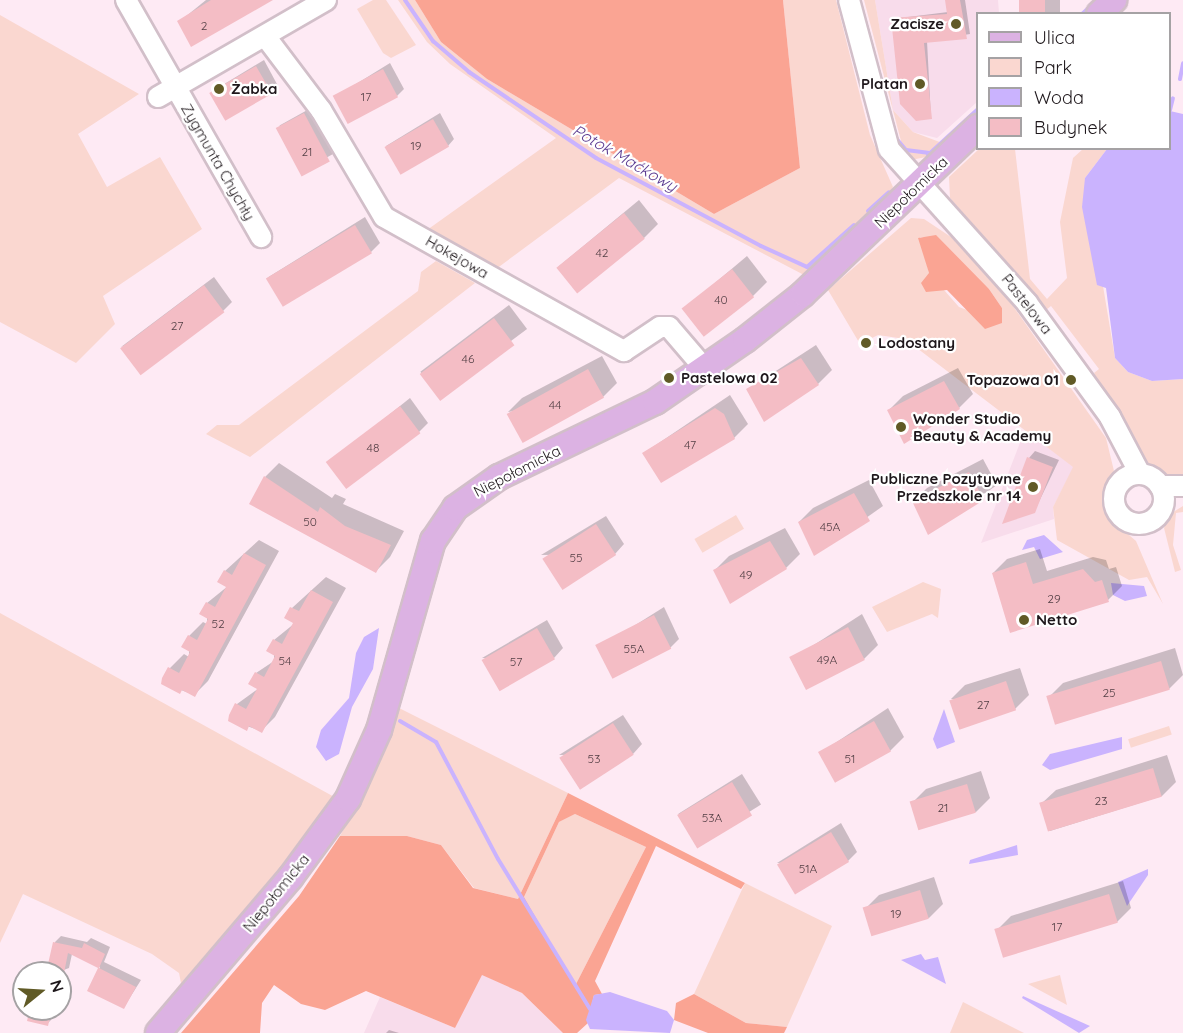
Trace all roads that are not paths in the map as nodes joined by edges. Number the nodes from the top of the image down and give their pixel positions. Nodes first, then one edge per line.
1 (126, 0) edge
2 (326, 0) edge
3 (849, 0) edge
4 (1114, 0) edge
5 (1101, 12) edge
6 (266, 36) junction
7 (166, 92) junction
8 (976, 129) edge
9 (919, 186) junction
10 (261, 237) dead end
11 (705, 369) junction
12 (1132, 477) junction
13 (1183, 486) edge
14 (1183, 492) edge
15 (1162, 495) junction
16 (158, 1033) edge

1 - 7 street, Zygmunta Chychły
2 - 6 street
3 - 9 street, Pastelowa
4 - 5 main road
6 - 7 street
6 - 11 street, Hokejowa
7 - 10 street, Zygmunta Chychły
8 - 9 main road, Niepołomicka
9 - 11 main road, Niepołomicka
9 - 12 street, Pastelowa
11 - 16 main road, Niepołomicka
12 - 15 street
12 - 15 street
13 - 15 street
14 - 15 street

